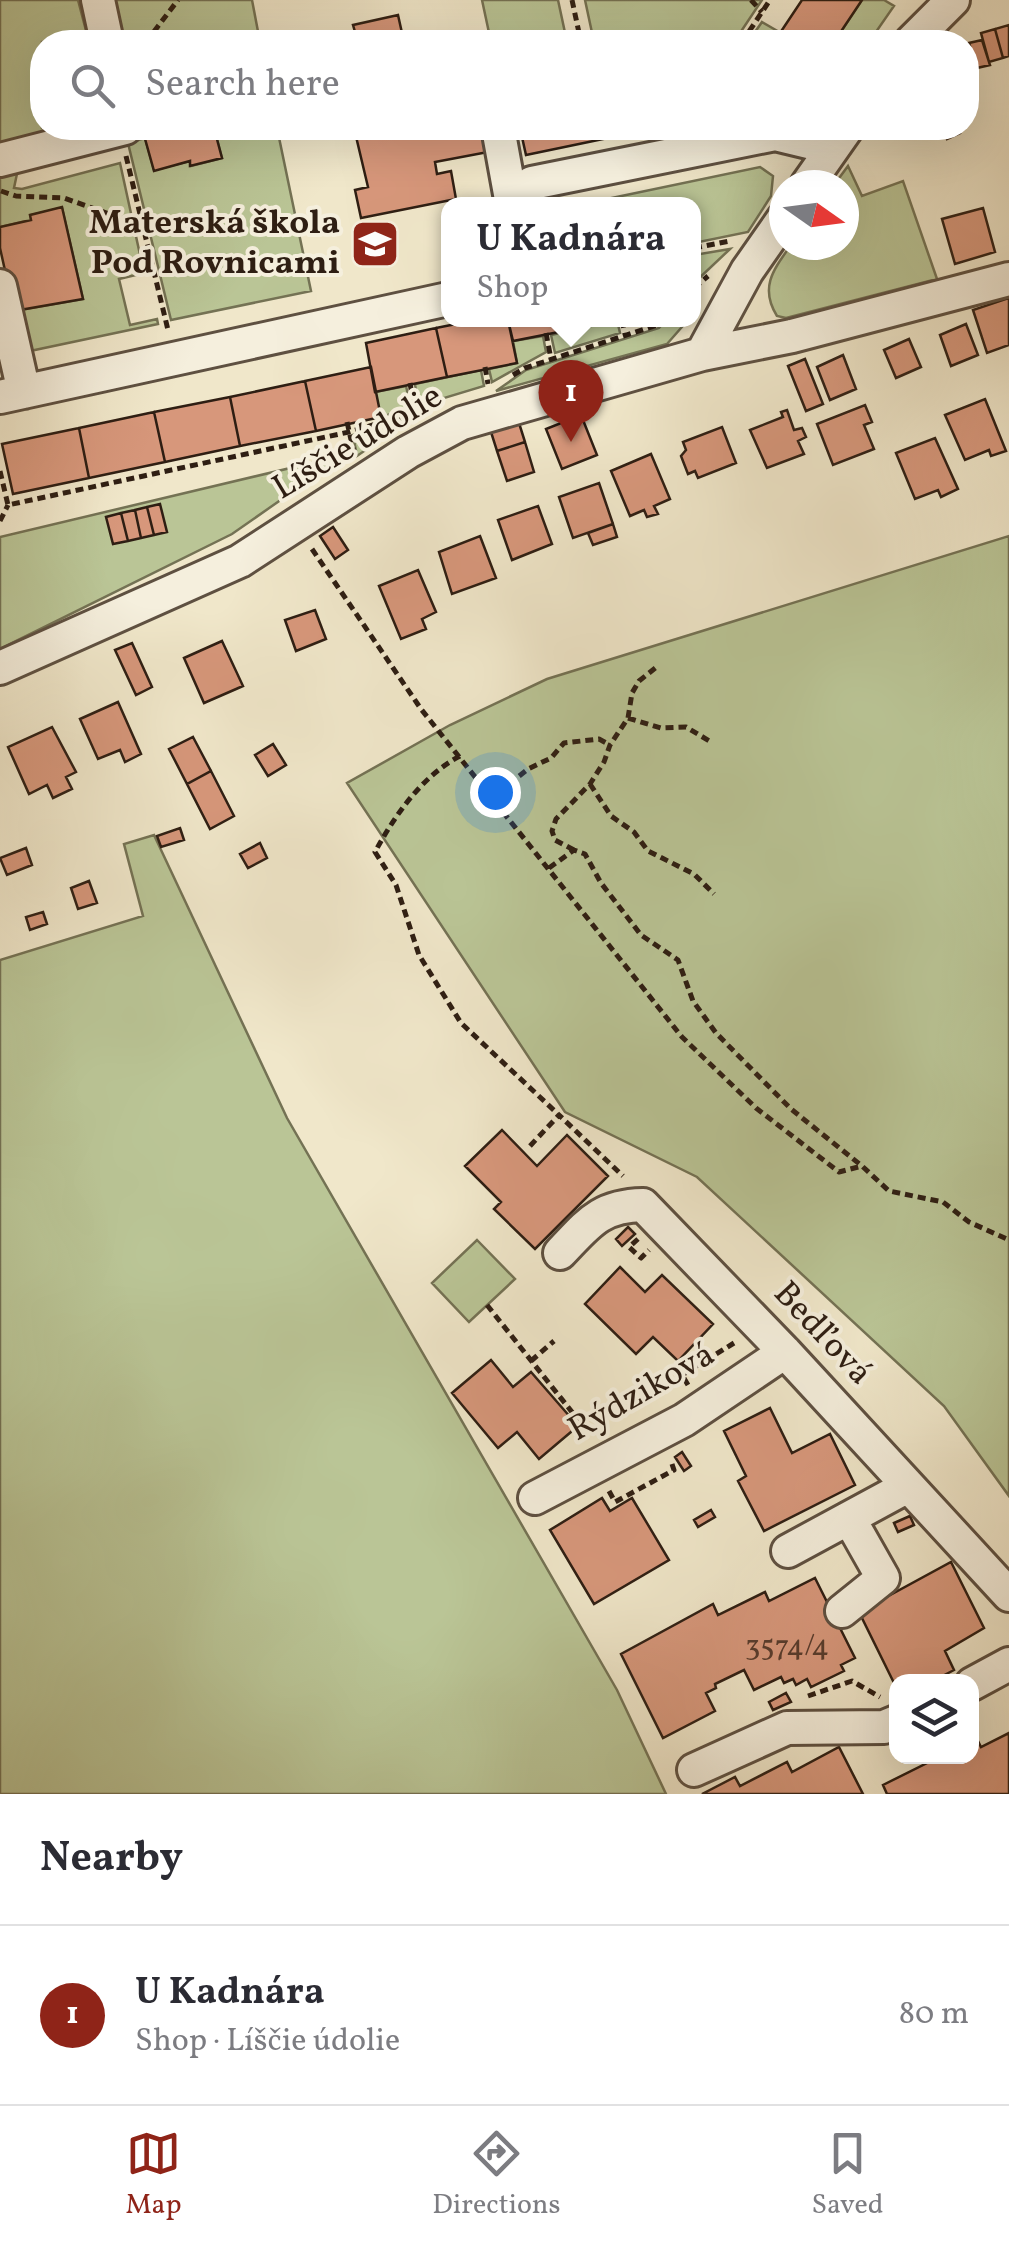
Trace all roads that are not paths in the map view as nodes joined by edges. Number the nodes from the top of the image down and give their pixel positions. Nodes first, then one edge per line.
1 (98, 0) edge
2 (953, 0) edge
3 (104, 30) edge
4 (923, 30) edge
5 (76, 140) edge
6 (502, 140) edge
7 (750, 140) edge
8 (839, 140) edge
9 (0, 160) edge
10 (818, 170) edge
11 (522, 194) edge
12 (769, 239) edge
13 (1009, 279) edge
14 (0, 286) edge
15 (441, 301) edge
16 (702, 354) junction
17 (12, 394) edge
18 (0, 668) edge
19 (560, 1253) dead end
20 (786, 1352) junction
21 (908, 1486) junction
22 (536, 1498) dead end
23 (849, 1518) junction
24 (788, 1551) dead end
25 (1009, 1594) edge
26 (842, 1611) dead end
27 (1009, 1664) edge
28 (979, 1680) edge
29 (889, 1725) edge
30 (694, 1770) dead end

1 - 3 street
2 - 4 street
5 - 9 street
6 - 11 street
7 - 11 street
8 - 10 street
12 - 16 street
13 - 16 street, Líščie údolie
14 - 17 street
15 - 17 street
16 - 18 street, Líščie údolie
19 - 20 street, Bedľová
20 - 21 street, Bedľová
20 - 22 street, Rýdziková
21 - 23 street
21 - 25 street, Bedľová
23 - 24 street
23 - 26 street
27 - 28 street
29 - 30 street

